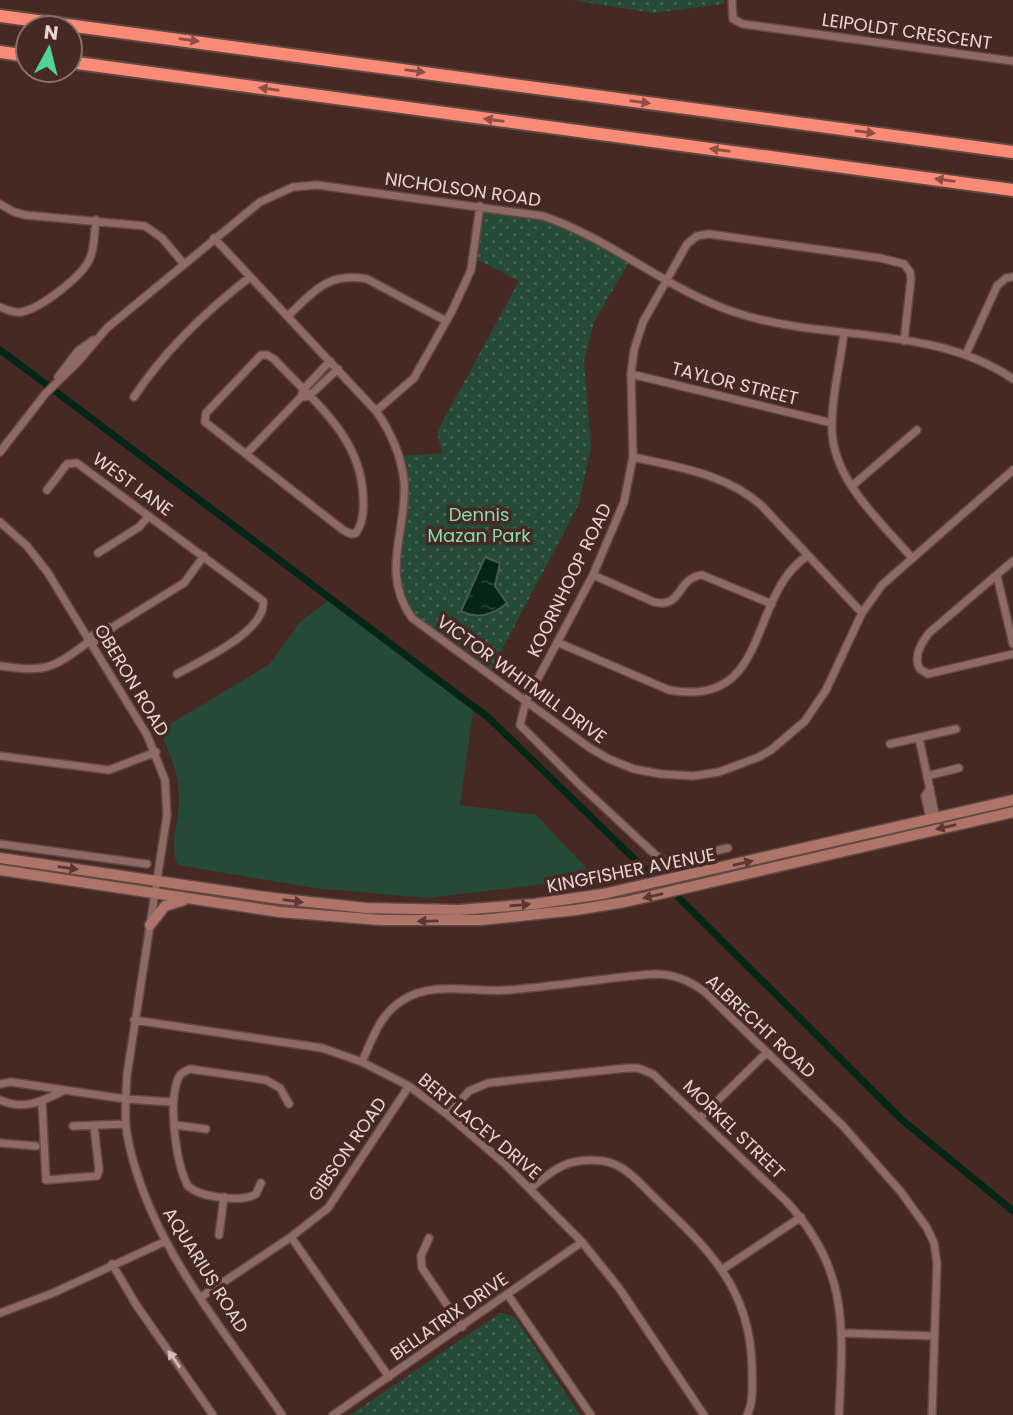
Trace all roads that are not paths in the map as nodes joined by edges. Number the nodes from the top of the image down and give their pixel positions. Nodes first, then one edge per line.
1 (732, 0) edge
2 (0, 8) edge
3 (0, 16) edge
4 (149, 35) junction
5 (1013, 61) edge
6 (84, 64) edge
7 (1013, 152) edge
8 (1013, 190) edge
9 (0, 204) edge
10 (480, 206) junction
11 (96, 220) junction
12 (214, 238) junction
13 (184, 264) junction
14 (250, 276) junction
15 (1013, 276) edge
16 (666, 280) junction
17 (0, 307) edge
18 (288, 316) junction
19 (446, 321) junction
20 (844, 333) junction
21 (904, 341) junction
22 (966, 354) junction
23 (331, 362) junction
24 (338, 369) junction
25 (631, 374) junction
26 (1013, 379) edge
27 (304, 394) junction
28 (134, 397) dead end
29 (376, 411) junction
30 (832, 423) junction
31 (917, 430) dead end
32 (0, 452) edge
33 (246, 453) junction
34 (633, 457) junction
35 (1013, 470) edge
36 (852, 486) junction
37 (47, 490) dead end
38 (149, 516) junction
39 (0, 522) edge
40 (98, 553) dead end
41 (204, 556) junction
42 (807, 556) junction
43 (912, 558) junction
44 (1013, 561) edge
45 (593, 575) junction
46 (997, 576) junction
47 (772, 604) junction
48 (862, 613) junction
49 (89, 642) junction
50 (558, 643) junction
51 (1013, 645) edge
52 (1013, 653) edge
53 (0, 666) edge
54 (177, 674) dead end
55 (526, 701) junction
56 (956, 729) dead end
57 (919, 738) junction
58 (890, 744) dead end
59 (156, 752) junction
60 (0, 756) edge
61 (959, 768) dead end
62 (927, 776) junction
63 (1013, 800) edge
64 (1013, 812) edge
65 (933, 819) junction
66 (0, 844) edge
67 (728, 848) dead end
68 (0, 858) edge
69 (147, 864) dead end
70 (0, 870) edge
71 (157, 881) junction
72 (155, 893) junction
73 (192, 898) junction
74 (150, 925) junction
75 (134, 1020) junction
76 (766, 1053) junction
77 (362, 1062) junction
78 (0, 1084) edge
79 (409, 1086) junction
80 (64, 1090) junction
81 (125, 1099) junction
82 (0, 1100) edge
83 (41, 1102) junction
84 (173, 1102) junction
85 (289, 1104) dead end
86 (448, 1115) junction
87 (700, 1118) junction
88 (126, 1124) junction
89 (175, 1125) junction
90 (73, 1126) dead end
91 (94, 1126) junction
92 (206, 1129) dead end
93 (0, 1143) edge
94 (36, 1146) dead end
95 (261, 1183) dead end
96 (531, 1188) junction
97 (224, 1197) junction
98 (801, 1217) junction
99 (219, 1236) dead end
100 (291, 1237) junction
101 (429, 1238) dead end
102 (166, 1241) junction
103 (582, 1242) junction
104 (112, 1264) junction
105 (723, 1269) junction
106 (508, 1295) junction
107 (201, 1297) junction
108 (0, 1312) edge
109 (462, 1327) junction
110 (842, 1333) junction
111 (934, 1336) junction
112 (389, 1377) junction
113 (213, 1415) edge
114 (282, 1415) edge
115 (333, 1415) edge
116 (590, 1415) edge
117 (704, 1415) edge
118 (747, 1415) edge
119 (839, 1415) edge
120 (932, 1415) edge

1 - 5 street, LEIPOLDT CRESCENT
2 - 4 highway
3 - 4 highway
4 -> 7 highway
8 -> 6 highway
9 - 11 street
10 - 12 street, NICHOLSON ROAD
10 - 16 street, NICHOLSON ROAD
10 - 19 street
11 - 13 street
11 - 17 street
12 - 13 street, NICHOLSON ROAD
12 - 14 street, VICTOR WHITMILL DRIVE
13 - 32 street, NICHOLSON ROAD
14 - 18 street, VICTOR WHITMILL DRIVE
14 - 28 street
15 - 22 street
16 - 20 street, NICHOLSON ROAD
16 - 21 street, KOORNHOOP ROAD
16 - 25 street, KOORNHOOP ROAD
18 - 19 street
18 - 23 street, VICTOR WHITMILL DRIVE
19 - 29 street
20 - 21 street, NICHOLSON ROAD
20 - 30 street
21 - 22 street, NICHOLSON ROAD
22 - 26 street, NICHOLSON ROAD
23 - 24 street, VICTOR WHITMILL DRIVE
23 - 27 street
24 - 27 street
24 - 29 street, VICTOR WHITMILL DRIVE
25 - 30 street, TAYLOR STREET
25 - 34 street, KOORNHOOP ROAD
27 - 33 street
27 - 33 street
27 - 33 street
29 - 55 street, VICTOR WHITMILL DRIVE
30 - 36 street
31 - 36 street
34 - 42 street
34 - 45 street, KOORNHOOP ROAD
35 - 43 street, VICTOR WHITMILL DRIVE
36 - 43 street
37 - 38 street, WEST LANE
38 - 40 street
38 - 41 street, WEST LANE
39 - 49 street, OBERON ROAD
41 - 49 street
41 - 54 street, WEST LANE
42 - 47 street
42 - 48 street
43 - 48 street, VICTOR WHITMILL DRIVE
44 - 46 street
45 - 47 street
45 - 50 street, KOORNHOOP ROAD
46 - 51 street
46 - 52 street
47 - 50 street
48 - 55 street, VICTOR WHITMILL DRIVE
49 - 53 street
49 - 59 street, OBERON ROAD
50 - 55 street, KOORNHOOP ROAD
55 - 67 street, KOORNHOOP ROAD
56 - 57 street
57 - 58 street
57 - 62 street
59 - 60 street
59 - 71 street, OBERON ROAD
61 - 62 street
62 - 65 street
63 - 65 street, KINGFISHER AVENUE
64 -> 73 street, KINGFISHER AVENUE
71 -> 65 street, KINGFISHER AVENUE
66 - 69 street
68 -> 71 street, KINGFISHER AVENUE
70 - 72 street, KINGFISHER AVENUE
71 - 72 street, AQUARIUS ROAD
72 - 73 street, KINGFISHER AVENUE
72 - 74 street, AQUARIUS ROAD
73 - 74 street
74 - 75 street, AQUARIUS ROAD
75 - 77 street, BERT LACEY DRIVE
75 - 81 street, AQUARIUS ROAD
76 - 77 street, ALBRECHT ROAD
76 - 87 street
76 - 111 street, ALBRECHT ROAD
77 - 79 street, BERT LACEY DRIVE
78 - 80 street
79 - 86 street, BERT LACEY DRIVE
79 - 100 street, GIBSON ROAD
80 - 81 street
80 - 83 street
81 - 84 street
81 - 88 street, AQUARIUS ROAD
82 - 83 street
83 - 91 street
84 - 85 street
84 - 89 street
86 - 87 street, MORKEL STREET
86 - 96 street, BERT LACEY DRIVE
87 - 98 street, MORKEL STREET
88 - 91 street
88 - 102 street, AQUARIUS ROAD
89 - 92 street
89 - 97 street
90 - 91 street
93 - 94 street
95 - 97 street
96 - 103 street, BERT LACEY DRIVE
96 - 105 street
97 - 99 street
98 - 105 street
98 - 110 street, MORKEL STREET
100 - 107 street, GIBSON ROAD
100 - 112 street
101 - 109 street
102 - 104 street
102 - 107 street, AQUARIUS ROAD
103 - 106 street, BELLATRIX DRIVE
103 - 117 street, BERT LACEY DRIVE
104 - 108 street
113 -> 104 street
105 - 118 street
106 - 109 street, BELLATRIX DRIVE
106 - 116 street
107 - 114 street, AQUARIUS ROAD
109 - 112 street, BELLATRIX DRIVE
110 - 111 street
110 - 119 street, MORKEL STREET
111 - 120 street, ALBRECHT ROAD
112 - 115 street, BELLATRIX DRIVE

